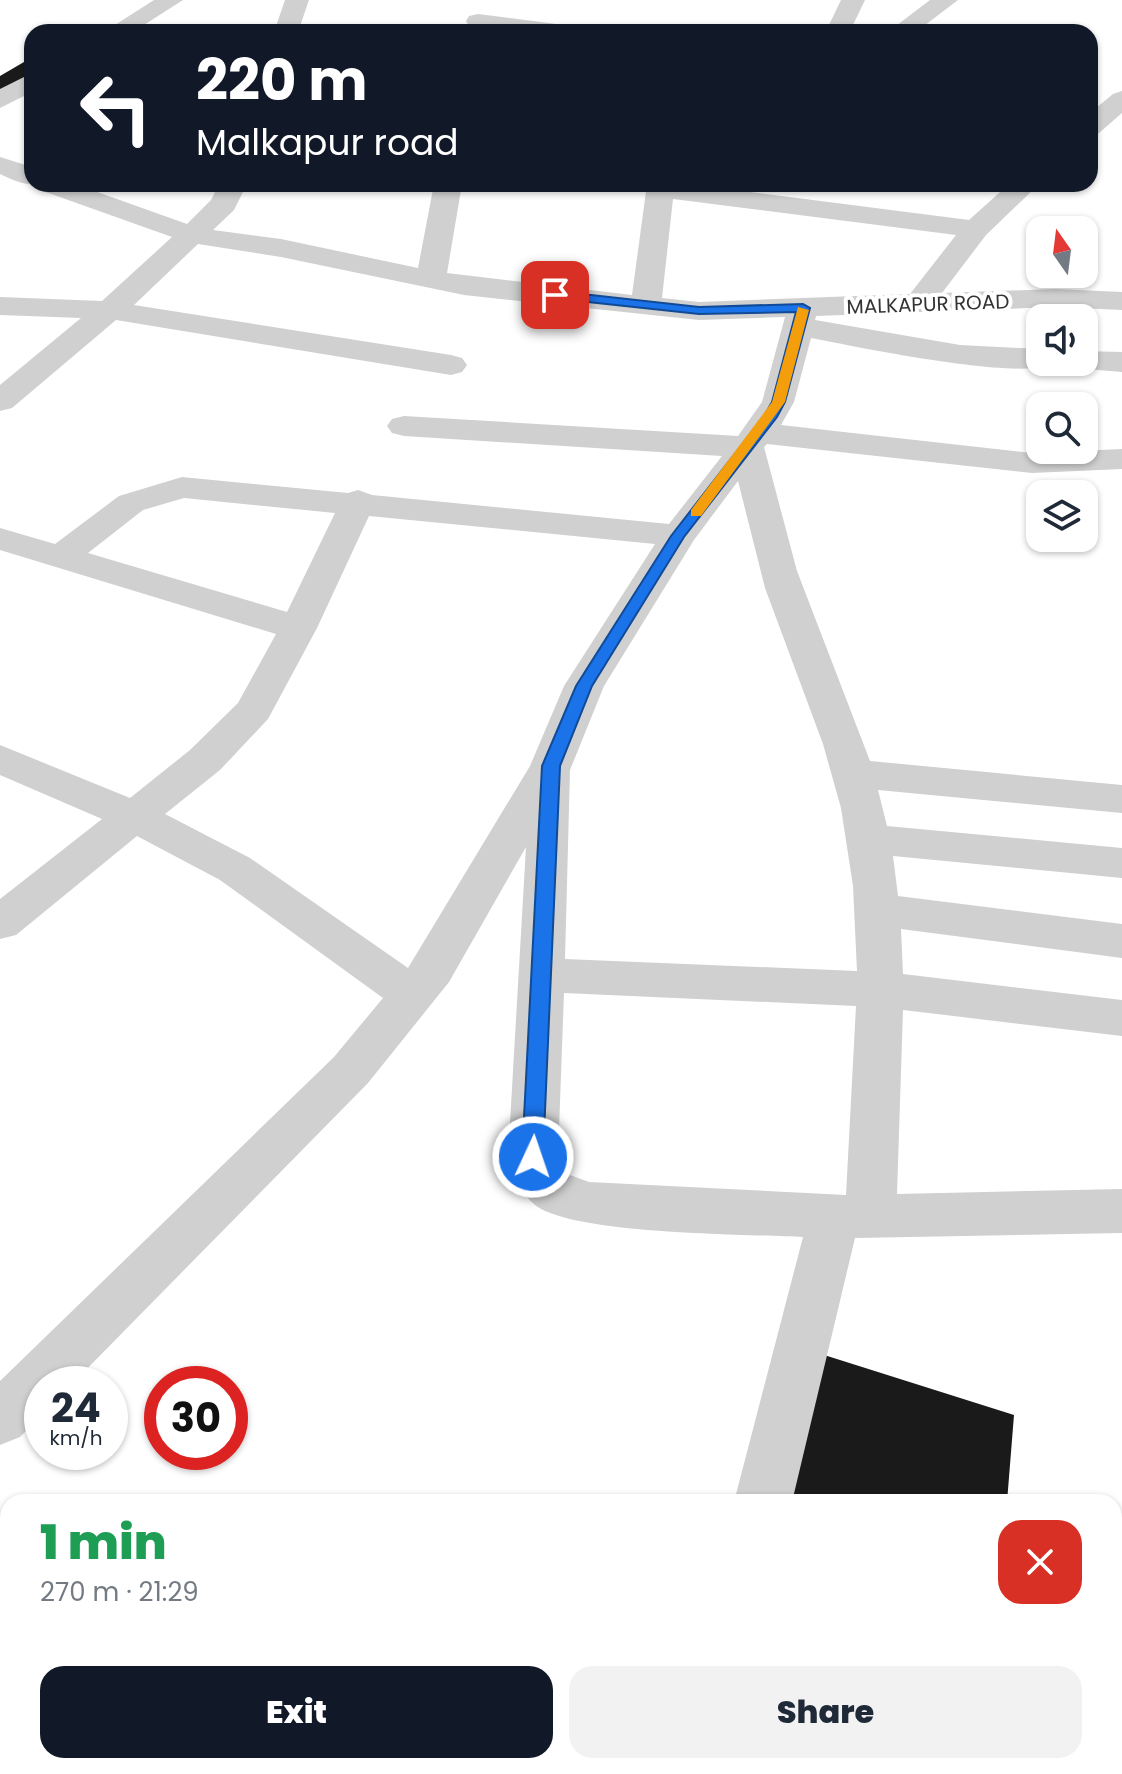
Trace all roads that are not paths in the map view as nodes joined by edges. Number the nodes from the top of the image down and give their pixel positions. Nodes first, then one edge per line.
1 (171, 0) edge
2 (297, 0) edge
3 (853, 0) edge
4 (946, 0) edge
5 (479, 18) edge
6 (130, 24) edge
7 (289, 24) edge
8 (515, 24) edge
9 (841, 24) edge
10 (912, 24) edge
11 (24, 86) edge
12 (0, 100) edge
13 (1121, 102) edge
14 (1098, 121) edge
15 (0, 142) edge
16 (24, 150) edge
17 (0, 165) edge
18 (24, 174) edge
19 (78, 192) edge
20 (132, 192) edge
21 (229, 192) edge
22 (447, 192) edge
23 (659, 192) edge
24 (704, 192) edge
25 (1016, 192) edge
26 (200, 227) junction
27 (976, 229) junction
28 (431, 279) junction
29 (1122, 301) edge
30 (646, 305) junction
31 (917, 305) junction
32 (0, 306) edge
33 (110, 310) junction
34 (801, 317) junction
35 (1026, 358) edge
36 (1098, 361) edge
37 (1122, 362) edge
38 (451, 365) dead end
39 (0, 401) edge
40 (404, 426) dead end
41 (752, 440) junction
42 (1122, 459) edge
43 (358, 501) junction
44 (678, 536) junction
45 (0, 539) edge
46 (60, 557) junction
47 (298, 628) junction
48 (0, 759) edge
49 (551, 766) junction
50 (852, 773) junction
51 (1122, 799) edge
52 (136, 817) junction
53 (869, 839) junction
54 (1122, 863) edge
55 (877, 910) junction
56 (0, 923) edge
57 (1122, 941) edge
58 (541, 975) junction
59 (878, 989) junction
60 (413, 995) junction
61 (1122, 1018) edge
62 (1122, 1211) edge
63 (852, 1216) junction
64 (0, 1419) edge
65 (765, 1494) edge

1 - 6 street
2 - 7 street
3 - 9 street
4 - 10 street
5 - 8 street
11 - 12 street
13 - 14 street
15 - 16 street
17 - 18 street
19 - 26 street
20 - 26 street
21 - 26 street
22 - 28 street
23 - 30 street
24 - 27 street
25 - 27 street
26 - 28 street, MALKAPUR ROAD
26 - 33 street
27 - 31 street
28 - 30 street, MALKAPUR ROAD
29 - 31 street, MALKAPUR ROAD
30 - 34 street, MALKAPUR ROAD
31 - 34 street, MALKAPUR ROAD
32 - 33 street
33 - 38 street
33 - 39 street
34 - 35 street
34 - 41 street
36 - 37 street
40 - 41 street
41 - 42 street
41 - 44 street
41 - 50 street
43 - 44 street
43 - 46 street
43 - 47 street
44 - 49 street
45 - 46 street
46 - 47 street
47 - 52 street
48 - 52 street
49 - 58 street
49 - 60 street
50 - 51 street
50 - 53 street
52 - 56 street
52 - 60 street
53 - 54 street
53 - 55 street
55 - 57 street
55 - 59 street
58 - 59 street
58 - 63 street
59 - 61 street
59 - 63 street
60 - 64 street
62 - 63 street
63 - 65 street

